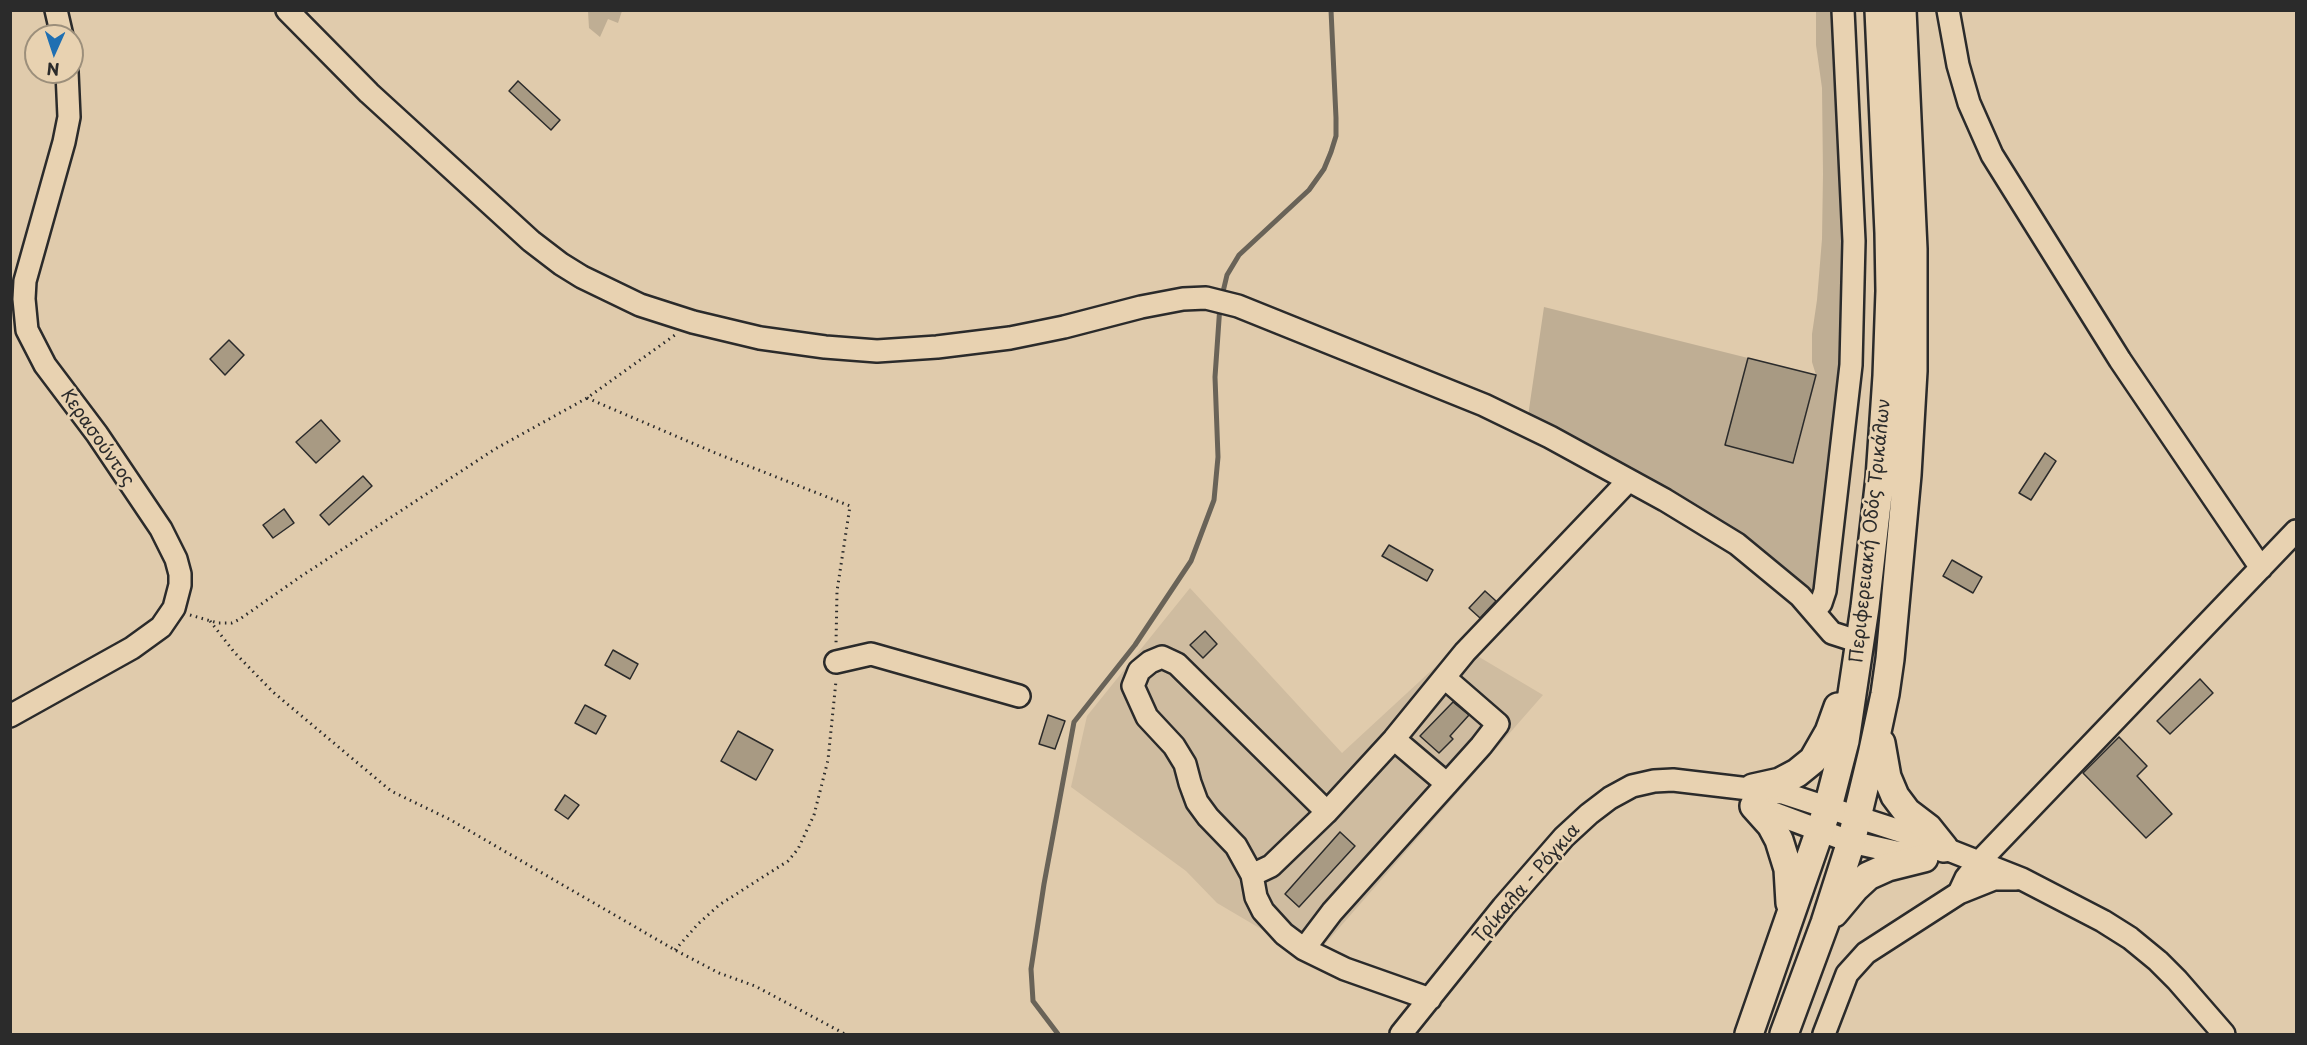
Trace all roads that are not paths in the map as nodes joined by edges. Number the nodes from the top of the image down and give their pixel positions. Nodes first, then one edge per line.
1 (287, 10) edge
2 (1843, 10) edge
3 (1879, 10) edge
4 (1902, 10) edge
5 (1948, 10) edge
6 (68, 84) edge
7 (1628, 481) junction
8 (2296, 531) edge
9 (2261, 568) junction
10 (1814, 612) junction
11 (1859, 649) junction
12 (836, 662) road end
13 (1445, 678) junction
14 (1019, 696) dead end
15 (10, 716) edge
16 (1878, 726) junction
17 (1394, 739) junction
18 (1447, 784) junction
19 (1754, 797) junction
20 (1328, 812) junction
21 (1858, 816) junction
22 (1824, 819) junction
23 (1851, 842) junction
24 (1942, 854) junction
25 (1979, 862) junction
26 (1252, 875) junction
27 (2022, 879) junction
28 (1959, 893) junction
29 (1791, 910) junction
30 (1825, 923) junction
31 (1304, 950) junction
32 (1430, 999) junction
33 (1401, 1035) edge
34 (1749, 1035) edge
35 (1784, 1035) edge
36 (1824, 1035) edge
37 (2223, 1035) edge

1 - 7 street
2 - 10 street
3 - 11 main road, Περιφερειακή Οδός Τρικάλων
4 - 16 main road, Περιφερειακή Οδός Τρικάλων
5 - 9 street
6 - 15 street, Κερασούντος
7 - 10 street
7 - 13 street
8 - 9 street
9 - 25 street
10 - 11 street
11 - 19 main road
11 - 22 main road, Περιφερειακή Οδός Τρικάλων
12 - 14 street
13 - 17 street
13 - 18 street
16 - 21 main road, Περιφερειακή Οδός Τρικάλων
16 - 24 main road
17 - 18 street
17 - 20 street
18 - 31 street
19 - 22 street, Τρίκαλα - Ρόγκια
19 - 29 main road
19 - 32 street, Τρίκαλα - Ρόγκια
20 - 26 street
20 - 26 street
21 - 22 street, Τρίκαλα - Ρόγκια
21 - 23 main road, Περιφερειακή Οδός Τρικάλων
21 - 24 street, Τρίκαλα - Ρόγκια
22 - 23 street, Τρίκαλα - Ρόγκια
22 - 29 main road, Περιφερειακή Οδός Τρικάλων
23 - 24 street, Τρίκαλα - Ρόγκια
23 - 30 main road, Περιφερειακή Οδός Τρικάλων
24 - 25 street, Τρίκαλα - Ρόγκια
24 - 30 main road
25 - 27 street, Τρίκαλα - Ρόγκια
25 - 28 street
26 - 31 street
27 - 28 street
27 - 37 street, Τρίκαλα - Ρόγκια
28 - 36 street
29 - 34 main road, Περιφερειακή Οδός Τρικάλων
30 - 35 main road, Περιφερειακή Οδός Τρικάλων
31 - 32 street
32 - 33 street, Τρίκαλα - Ρόγκια

